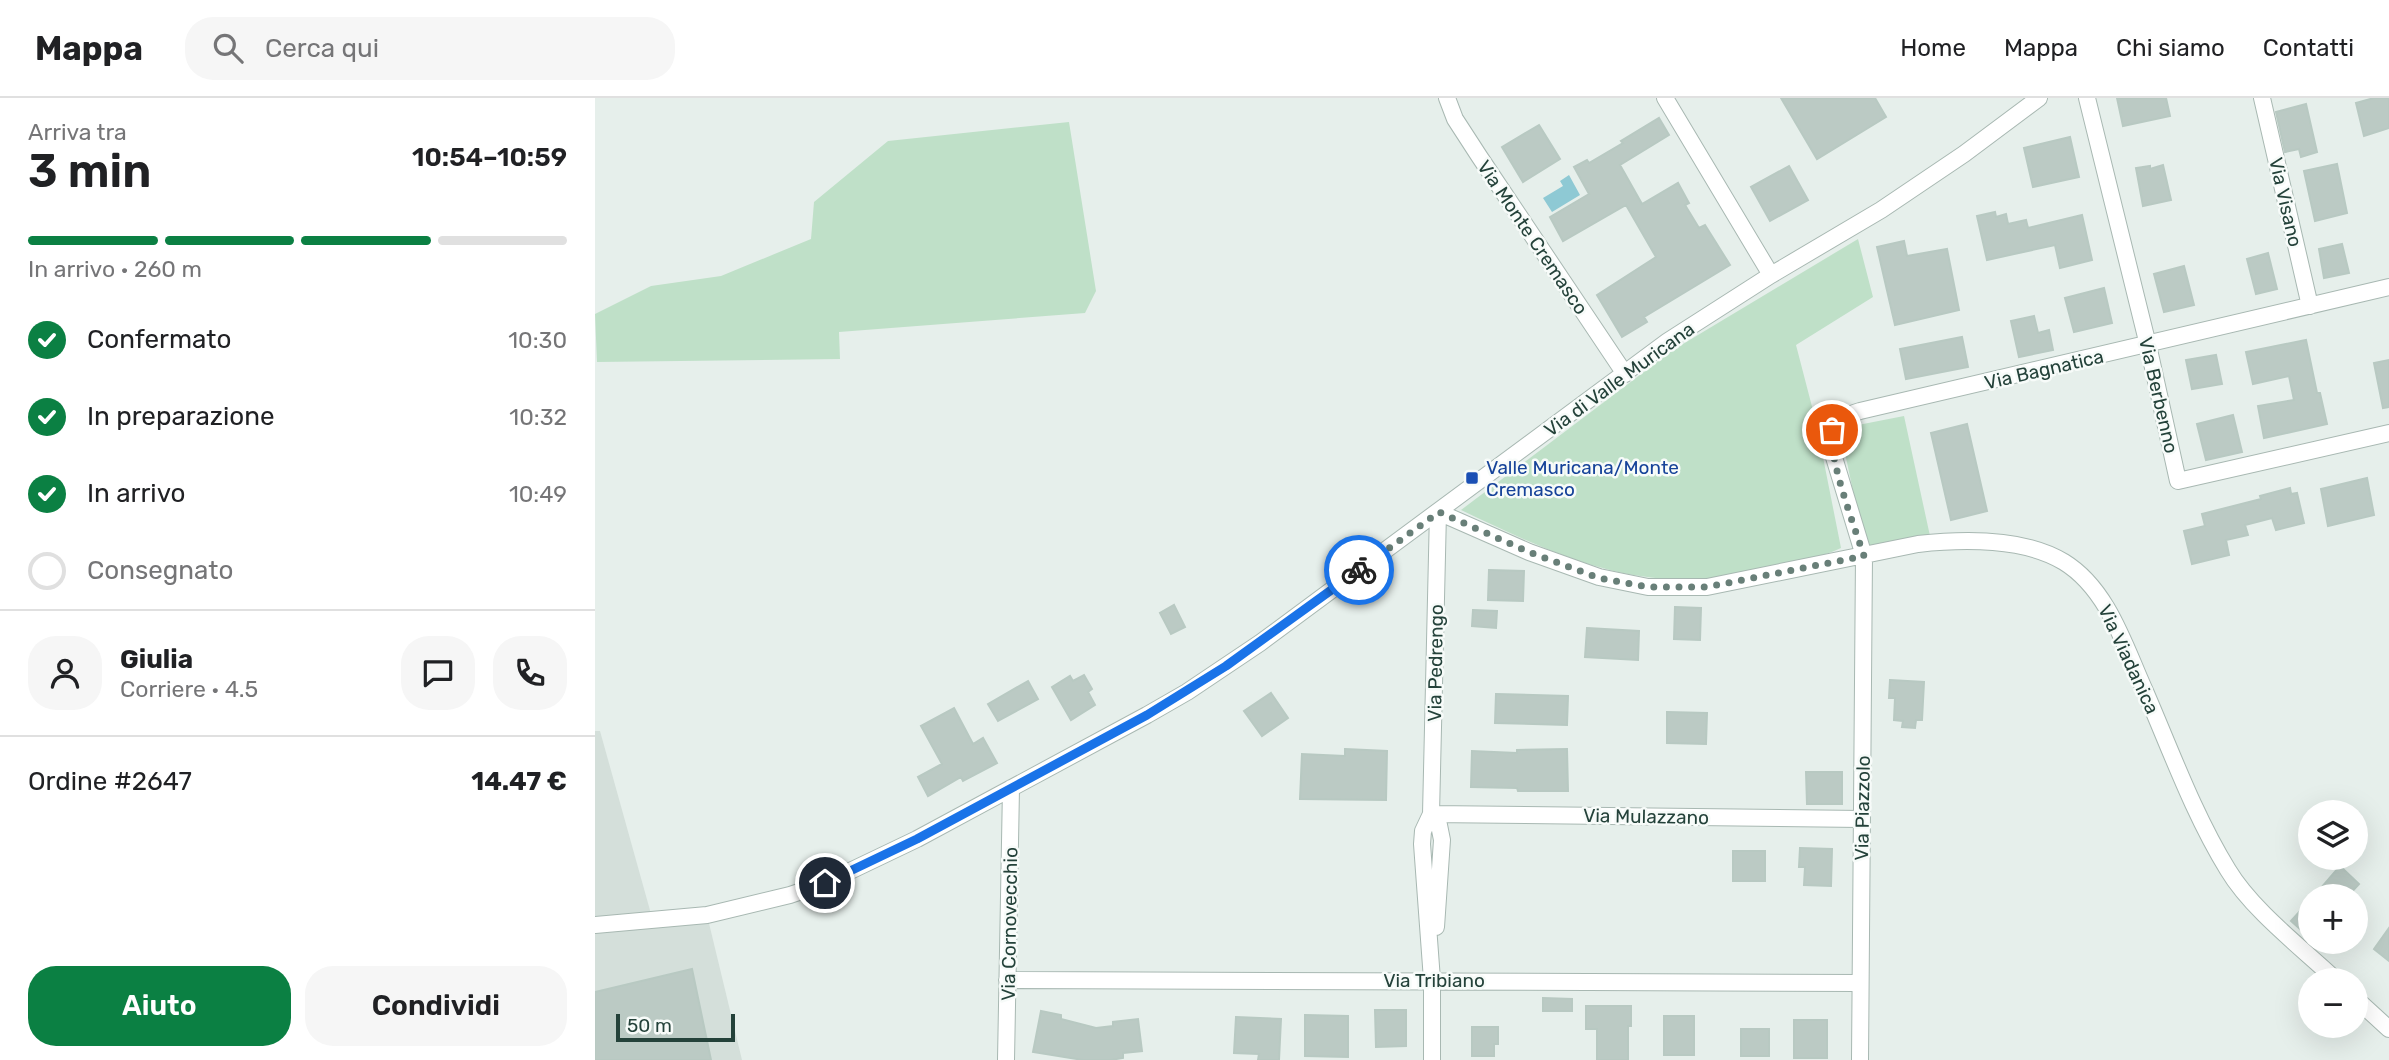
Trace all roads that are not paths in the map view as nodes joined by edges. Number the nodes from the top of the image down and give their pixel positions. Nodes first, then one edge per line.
1 (1447, 98) edge
2 (1665, 98) edge
3 (2039, 98) edge
4 (2087, 98) edge
5 (2262, 98) edge
6 (1771, 275) junction
7 (2389, 287) edge
8 (2310, 306) junction
9 (2148, 345) junction
10 (1625, 374) junction
11 (2389, 433) edge
12 (1439, 512) junction
13 (1864, 556) junction
14 (1011, 788) junction
15 (1431, 814) junction
16 (1862, 819) junction
17 (595, 925) edge
18 (2323, 968) edge
19 (1007, 980) junction
20 (1432, 980) junction
21 (1860, 983) junction
22 (2368, 1010) edge
23 (2389, 1029) edge
24 (1006, 1060) edge
25 (1432, 1060) edge
26 (1860, 1060) edge

1 - 10 street, Via Monte Cremasco
2 - 6 street
3 - 6 street, Via di Valle Muricana
4 - 9 street, Via Berbenno
5 - 8 street, Via Visano
6 - 10 street, Via di Valle Muricana
7 - 8 street, Via Bagnatica
8 - 9 street, Via Bagnatica
9 - 11 street, Via Berbenno
9 - 13 street, Via Bagnatica
10 - 12 street, Via di Valle Muricana
12 - 13 street, Via Viadanica
12 - 14 street, Via di Valle Muricana
12 - 15 street, Via Pedrengo
13 - 16 street, Via Piazzolo
13 - 18 street, Via Viadanica
14 - 17 street, Via di Valle Muricana
14 - 19 street, Via Cornovecchio
15 - 16 street, Via Mulazzano
15 - 20 street, Via Pedrengo
16 - 21 street, Via Piazzolo
19 - 20 street, Via Tribiano
19 - 24 street, Via Cornovecchio
20 - 21 street, Via Tribiano
20 - 25 street, Via Pedrengo
21 - 26 street, Via Piazzolo
22 - 23 street

